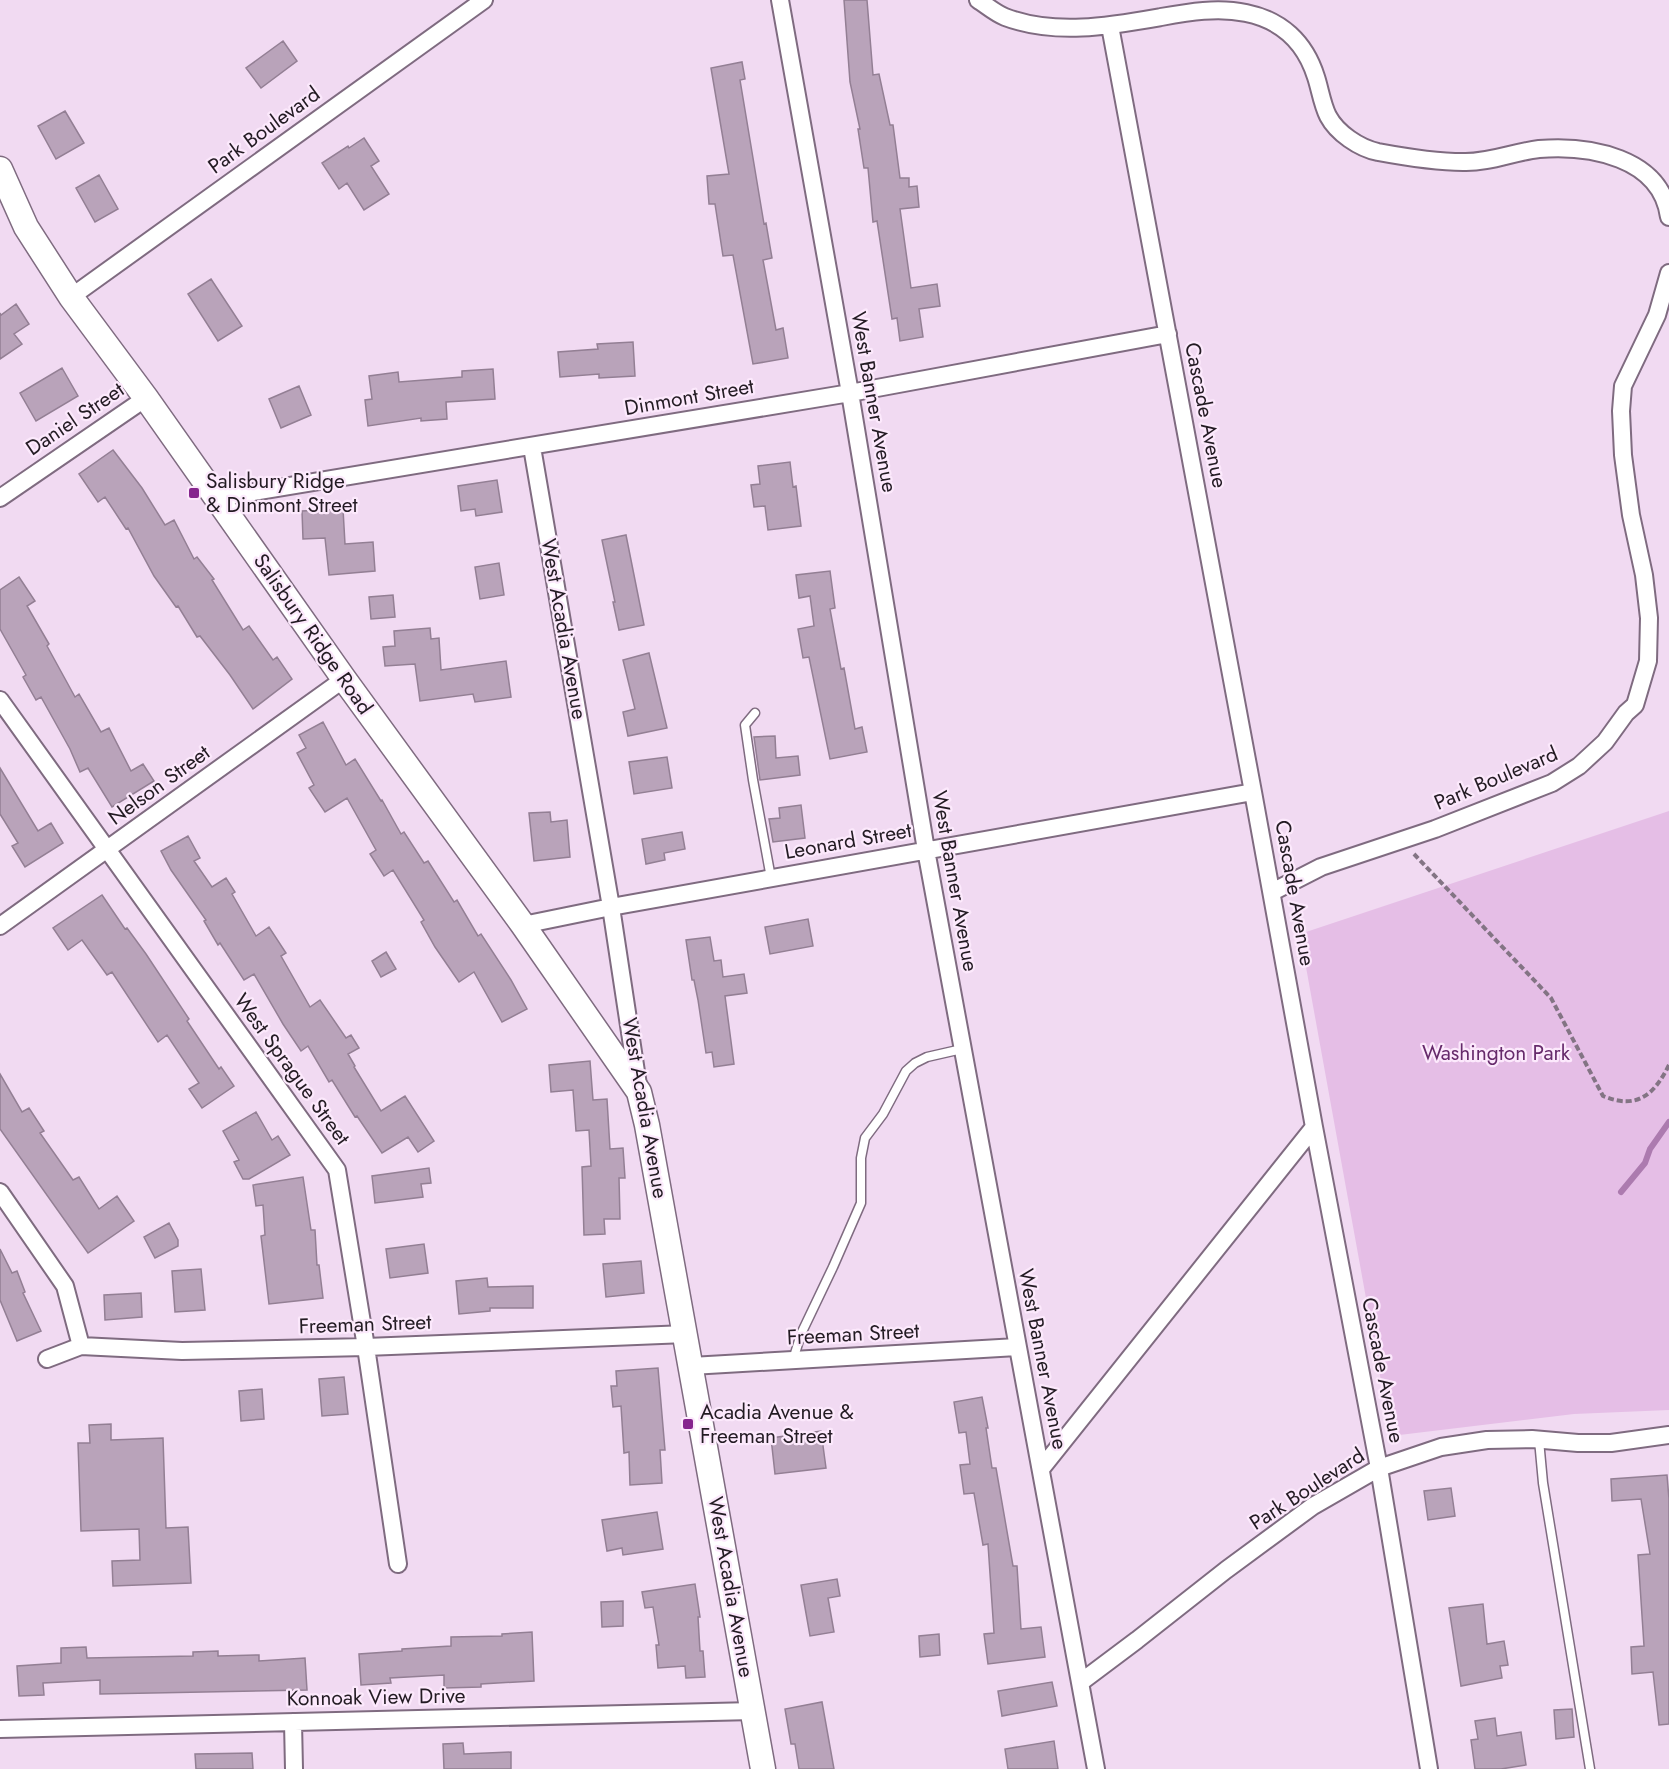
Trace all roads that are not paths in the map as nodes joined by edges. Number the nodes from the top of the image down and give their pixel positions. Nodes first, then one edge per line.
1 (484, 0) edge
2 (780, 0) edge
3 (978, 0) edge
4 (1110, 26) junction
5 (0, 169) edge
6 (1669, 217) edge
7 (1669, 273) edge
8 (71, 297) junction
9 (1168, 334) junction
10 (850, 393) junction
11 (146, 398) junction
12 (532, 447) junction
13 (0, 498) edge
14 (217, 498) junction
15 (344, 679) junction
16 (0, 700) edge
17 (755, 713) dead end
18 (1253, 792) junction
19 (926, 849) junction
20 (107, 850) junction
21 (771, 878) junction
22 (1272, 892) junction
23 (611, 907) junction
24 (0, 926) edge
25 (523, 926) junction
26 (962, 1049) junction
27 (639, 1092) junction
28 (1314, 1127) junction
29 (0, 1192) edge
30 (686, 1334) junction
31 (81, 1346) junction
32 (366, 1347) junction
33 (1017, 1347) junction
34 (47, 1359) dead end
35 (794, 1360) junction
36 (691, 1366) junction
37 (1669, 1435) edge
38 (1539, 1440) junction
39 (1379, 1468) junction
40 (1041, 1469) junction
41 (398, 1564) dead end
42 (1081, 1682) junction
43 (754, 1711) junction
44 (292, 1722) junction
45 (0, 1729) edge
46 (294, 1769) edge
47 (764, 1769) edge
48 (1096, 1769) edge
49 (1429, 1769) edge
50 (1590, 1769) edge

1 - 8 street, Park Boulevard
2 - 10 street, West Banner Avenue
3 - 4 street
4 - 6 street
4 - 9 street, Cascade Avenue
5 - 8 street, Salisbury Ridge Road
7 - 22 street, Park Boulevard
8 - 11 street, Salisbury Ridge Road
9 - 10 street, Dinmont Street
9 - 18 street, Cascade Avenue
10 - 12 street, Dinmont Street
10 - 19 street, West Banner Avenue
11 - 13 street, Daniel Street
11 - 14 street, Salisbury Ridge Road
12 - 14 street, Dinmont Street
12 - 23 street, West Acadia Avenue
14 - 15 street, Salisbury Ridge Road
15 - 20 street, Nelson Street
15 - 25 street, Salisbury Ridge Road
16 - 20 street, West Sprague Street
17 - 21 lane
18 - 19 street, Leonard Street
18 - 22 street, Cascade Avenue
19 - 21 street, Leonard Street
19 - 26 street, West Banner Avenue
20 - 24 street, Nelson Street
20 - 32 street, West Sprague Street
21 - 23 street, Leonard Street
22 - 28 street, Cascade Avenue
23 - 25 street, Leonard Street
23 - 27 street, West Acadia Avenue
25 - 27 street, Salisbury Ridge Road
26 - 33 street, West Banner Avenue
26 - 35 lane
27 - 30 street, West Acadia Avenue
28 - 39 street, Cascade Avenue
28 - 40 street
29 - 31 street
30 - 32 street, Freeman Street
30 - 36 street, West Acadia Avenue
31 - 32 street, Freeman Street
31 - 34 street, Freeman Street
32 - 41 street, West Sprague Street
33 - 35 street, Freeman Street
33 - 40 street, West Banner Avenue
35 - 36 street, Freeman Street
36 - 43 street, West Acadia Avenue
37 - 38 street, Park Boulevard
38 - 39 street, Park Boulevard
38 - 50 lane
39 - 42 street, Park Boulevard
39 - 49 street, Cascade Avenue
40 - 42 street, West Banner Avenue
42 - 48 street, West Banner Avenue
43 - 44 street, Konnoak View Drive
43 - 47 street, West Acadia Avenue
44 - 45 street, Konnoak View Drive
44 - 46 street

